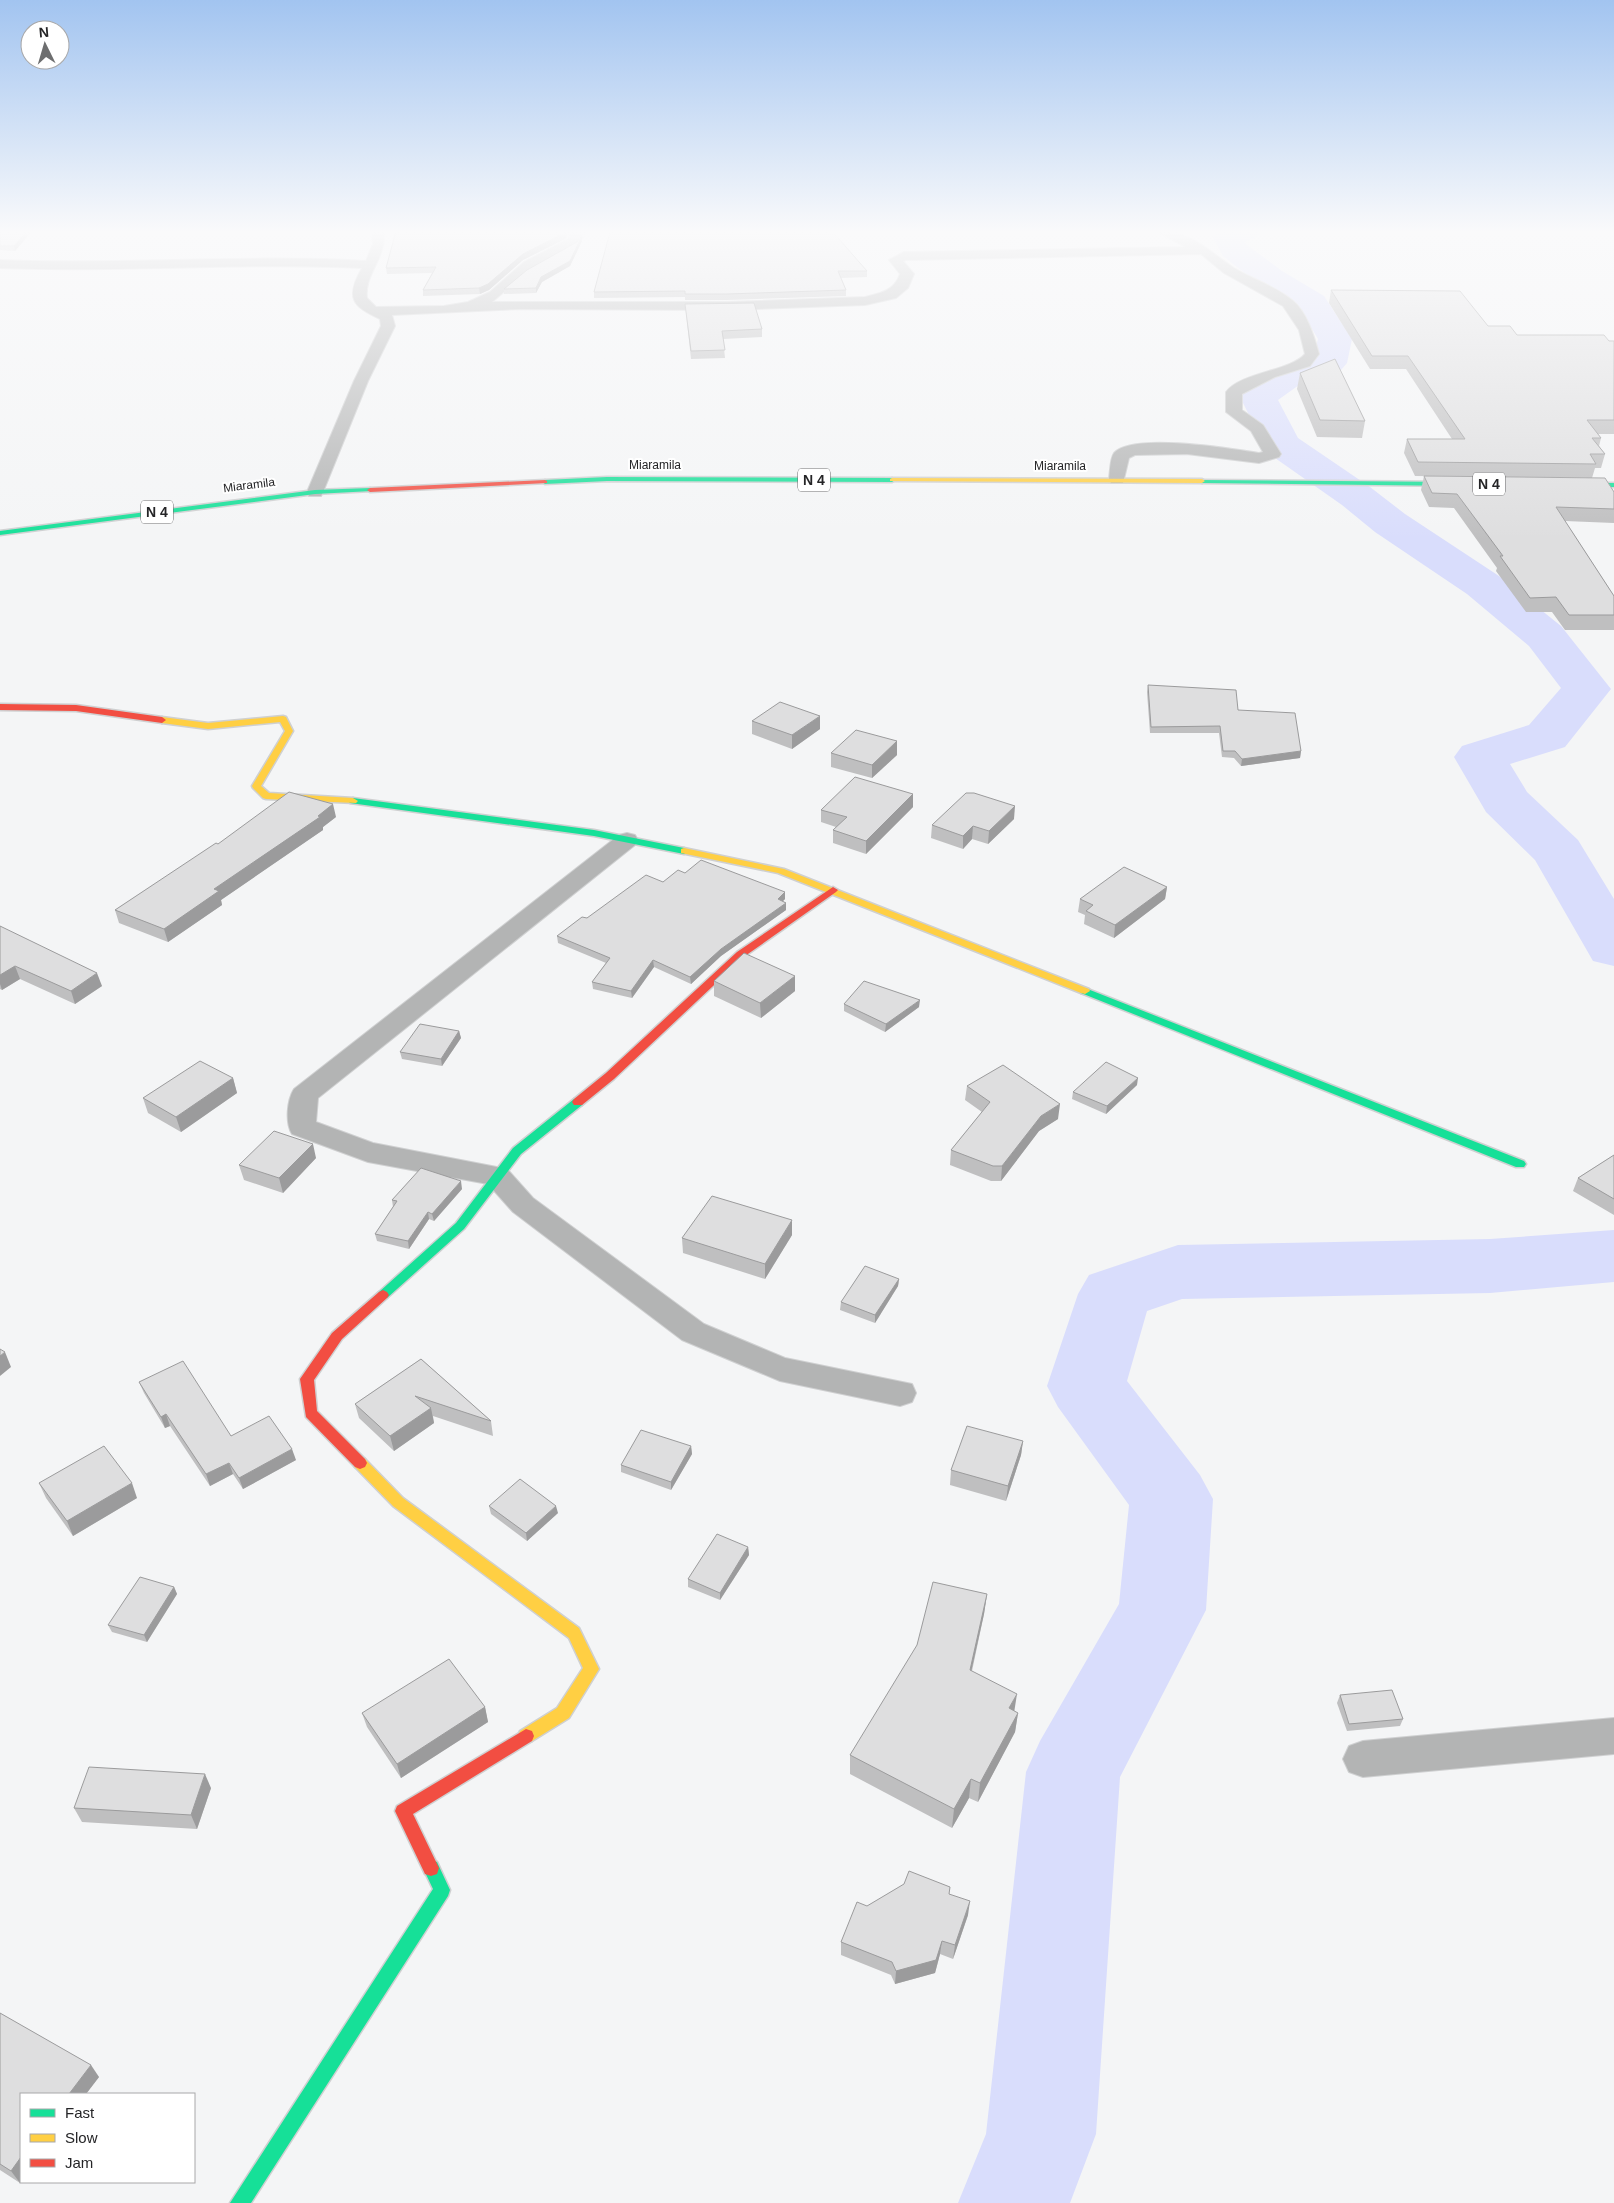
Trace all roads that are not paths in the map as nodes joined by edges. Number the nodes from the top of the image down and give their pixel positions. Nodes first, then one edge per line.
1 (384, 334) edge
2 (1307, 334) edge
3 (1116, 480) junction
4 (1470, 484) edge
5 (1556, 484) edge
6 (1614, 485) edge
7 (315, 492) junction
8 (3, 532) edge
9 (0, 707) edge
10 (628, 840) junction
11 (833, 890) junction
12 (1520, 1164) dead end
13 (497, 1176) junction
14 (900, 1393) dead end
15 (1614, 1736) edge
16 (1363, 1759) dead end
17 (240, 2203) edge

1 - 7 street
2 - 3 street
3 - 4 street, Miaramila / N 4
3 - 7 street, Miaramila / N 4
5 - 6 street
7 - 8 street, Miaramila / N 4
9 - 10 street
10 - 11 street
10 - 13 street
11 - 12 street
11 - 13 street
13 - 14 street
13 - 17 street
15 - 16 street

